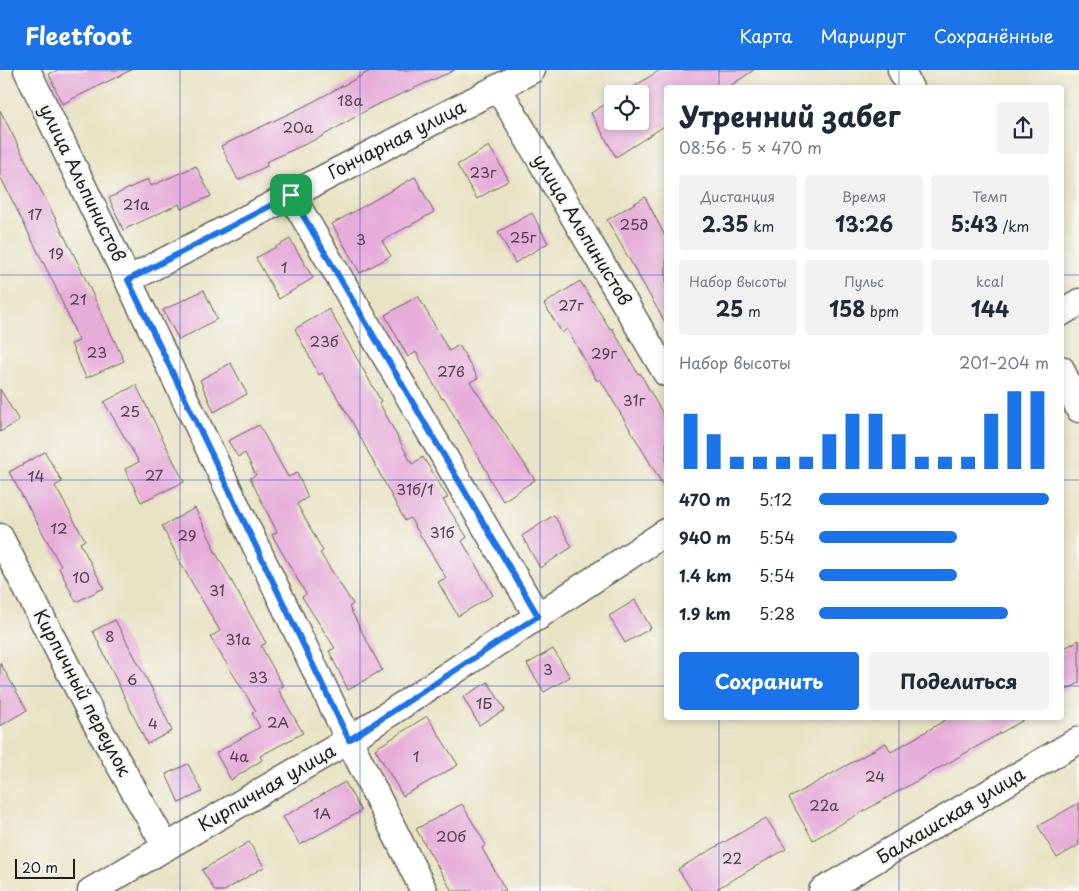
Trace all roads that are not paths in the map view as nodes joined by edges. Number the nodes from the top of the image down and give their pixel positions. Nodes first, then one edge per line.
1 (27, 70) edge
2 (532, 70) edge
3 (901, 70) edge
4 (908, 85) edge
5 (498, 88) junction
6 (291, 195) junction
7 (128, 280) junction
8 (1079, 302) edge
9 (1064, 311) edge
10 (664, 371) edge
11 (1064, 376) edge
12 (1079, 409) edge
13 (664, 533) edge
14 (0, 537) edge
15 (538, 616) junction
16 (349, 740) junction
17 (1079, 740) edge
18 (166, 847) junction
19 (90, 891) edge
20 (424, 891) edge
21 (822, 891) edge

1 - 7 street, улица Альпинистов
2 - 5 street, Гончарная улица
3 - 4 street
5 - 6 street, Гончарная улица
5 - 10 street, улица Альпинистов
6 - 7 street, Гончарная улица
6 - 15 street
7 - 16 street, улица Альпинистов
8 - 9 street
11 - 12 street
13 - 15 street, Кирпичная улица
14 - 18 street, Кирпичный переулок
15 - 16 street, Кирпичная улица
16 - 18 street, Кирпичная улица
16 - 20 street, улица Альпинистов
17 - 21 street, Балхашская улица
18 - 19 street, Кирпичная улица

